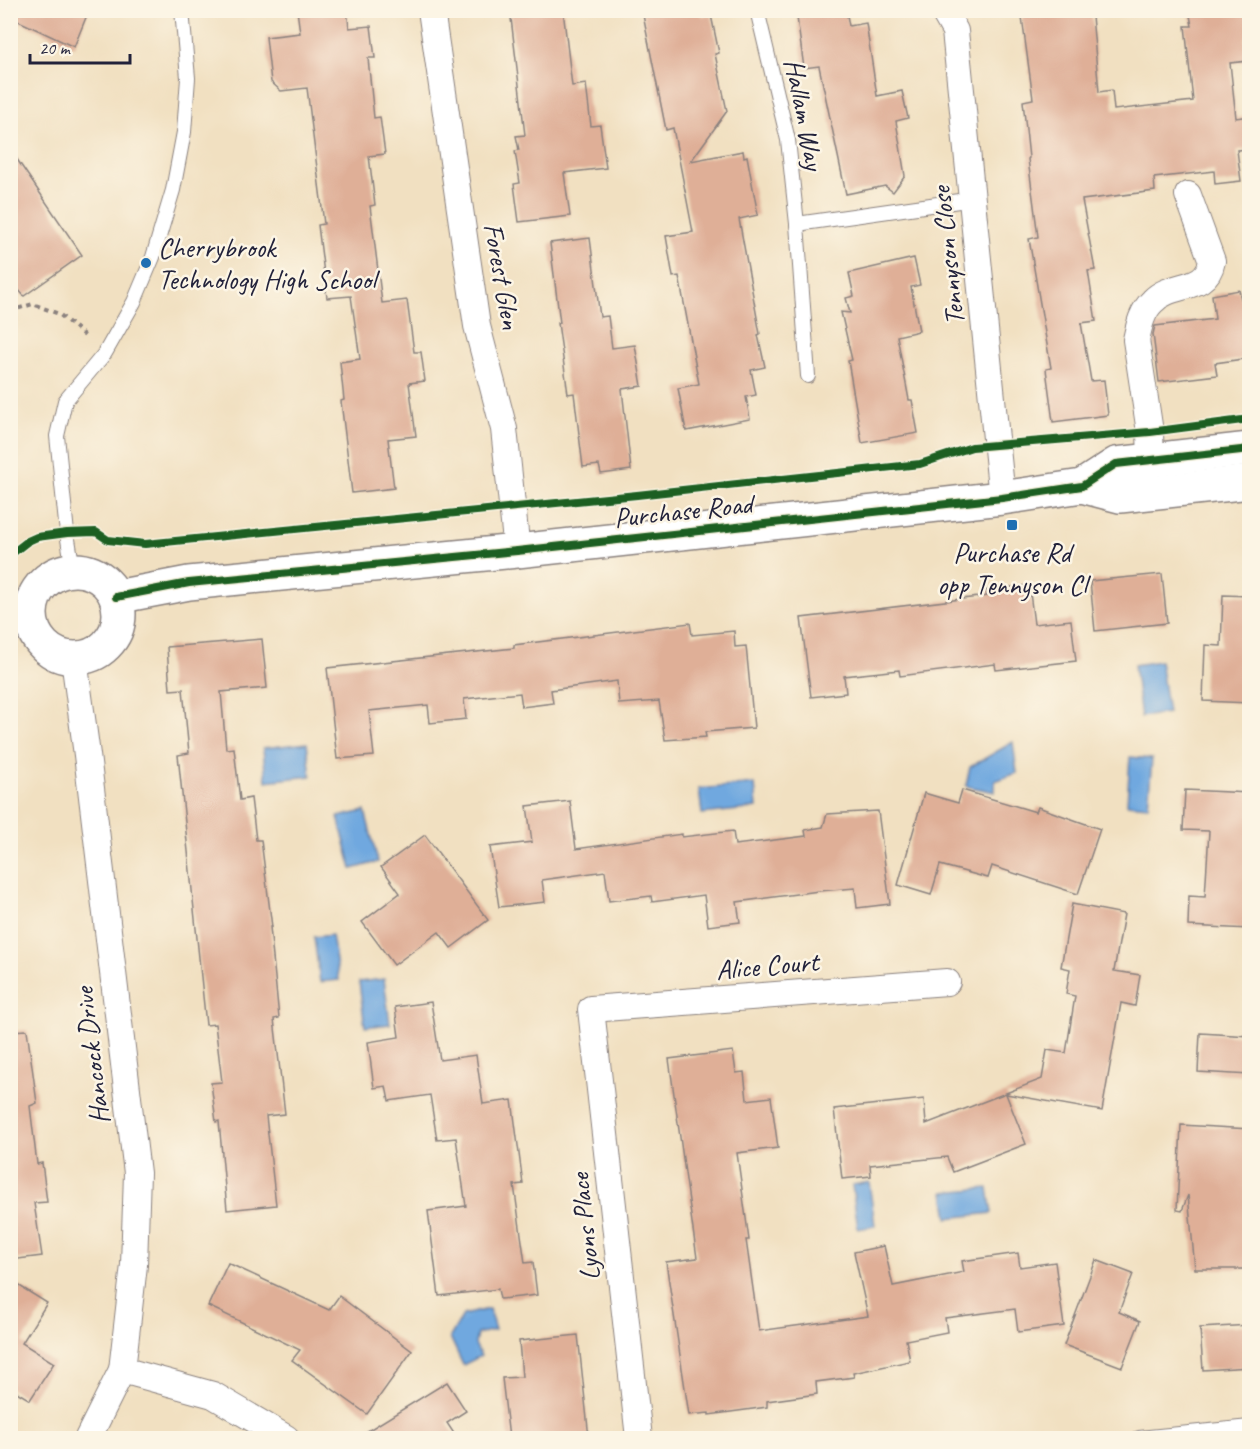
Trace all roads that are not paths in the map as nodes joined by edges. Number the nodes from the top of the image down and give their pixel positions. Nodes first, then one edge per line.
1 (182, 10) edge
2 (431, 10) edge
3 (943, 10) edge
4 (758, 14) dead end
5 (1188, 195) dead end
6 (973, 199) junction
7 (797, 224) junction
8 (808, 375) dead end
9 (1250, 448) edge
10 (1151, 459) junction
11 (1250, 482) edge
12 (1082, 486) junction
13 (1002, 498) junction
14 (517, 551) junction
15 (73, 570) junction
16 (116, 597) junction
17 (21, 613) edge
18 (74, 659) junction
19 (947, 982) dead end
20 (591, 1009) joint
21 (122, 1370) junction
22 (1250, 1428) edge
23 (88, 1438) edge
24 (286, 1438) edge
25 (639, 1438) edge
26 (1139, 1438) edge

1 - 15 lane
2 - 14 street, Forest Glen
3 - 6 street, Tennyson Close
4 - 7 lane, Hallam Way
5 - 10 street
6 - 7 lane
6 - 13 street, Tennyson Close
7 - 8 lane, Hallam Way
9 - 10 main road, Purchase Road
10 - 12 main road, Purchase Road
11 - 12 main road, Purchase Road
12 - 13 main road, Purchase Road
13 - 14 main road, Purchase Road
14 - 16 main road, Purchase Road
15 - 16 main road
15 - 17 main road
16 - 18 main road
17 - 18 main road
18 - 21 street, Hancock Drive
19 - 20 street, Alice Court
20 - 25 street, Lyons Place
21 - 23 street, Hancock Drive
21 - 24 street
22 - 26 lane

